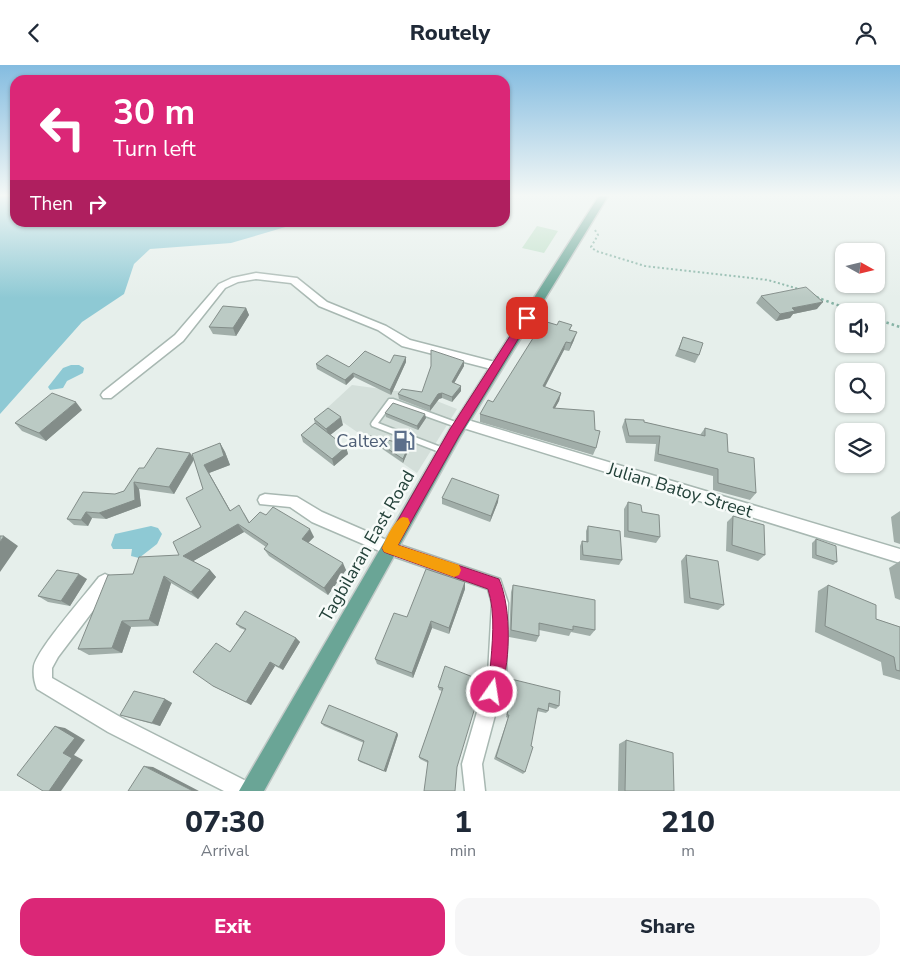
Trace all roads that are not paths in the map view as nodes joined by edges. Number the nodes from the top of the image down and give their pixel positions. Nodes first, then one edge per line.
1 (583, 230) edge
2 (495, 366) junction
3 (106, 395) dead end
4 (460, 424) junction
5 (444, 451) junction
6 (264, 500) dead end
7 (389, 548) junction
8 (900, 556) edge
9 (104, 582) edge
10 (245, 791) edge
11 (251, 791) edge
12 (475, 791) edge

1 - 2 main road, Tagbilaran East Road
2 - 3 street
2 - 4 main road, Tagbilaran East Road
4 - 5 main road, Tagbilaran East Road
4 - 5 lane
4 - 8 street, Julian Batoy Street
5 - 7 main road, Tagbilaran East Road
6 - 7 street
7 - 11 main road, Tagbilaran East Road
7 - 12 street
9 - 10 street

